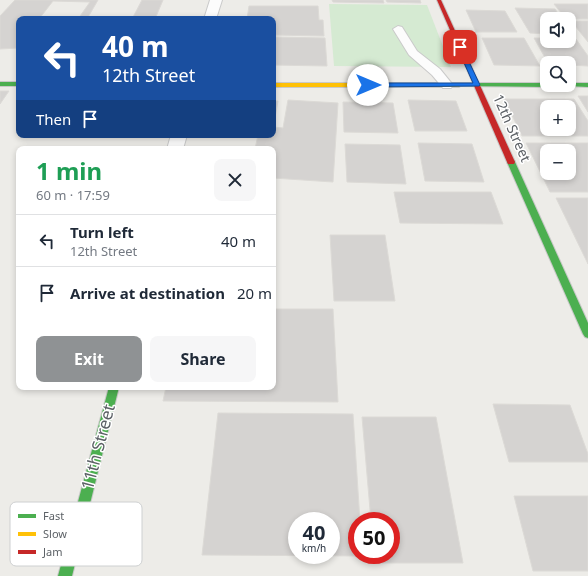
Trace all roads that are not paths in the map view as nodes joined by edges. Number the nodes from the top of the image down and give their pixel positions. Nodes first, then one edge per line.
1 (216, 0) edge
2 (439, 0) edge
3 (211, 16) edge
4 (398, 29) dead end
5 (0, 84) edge
6 (16, 84) edge
7 (276, 85) edge
8 (447, 85) junction
9 (477, 85) junction
10 (540, 85) edge
11 (576, 85) edge
12 (588, 85) edge
13 (588, 334) edge
14 (113, 390) edge
15 (84, 502) edge
16 (67, 566) edge
17 (64, 576) edge

1 - 3 street
2 - 9 street, 12th Street
4 - 8 lane
5 - 6 street
7 - 8 street
8 - 9 street
9 - 10 street
9 - 13 street, 12th Street
11 - 12 street
14 - 15 street, 11th Street
16 - 17 street, 11th Street

